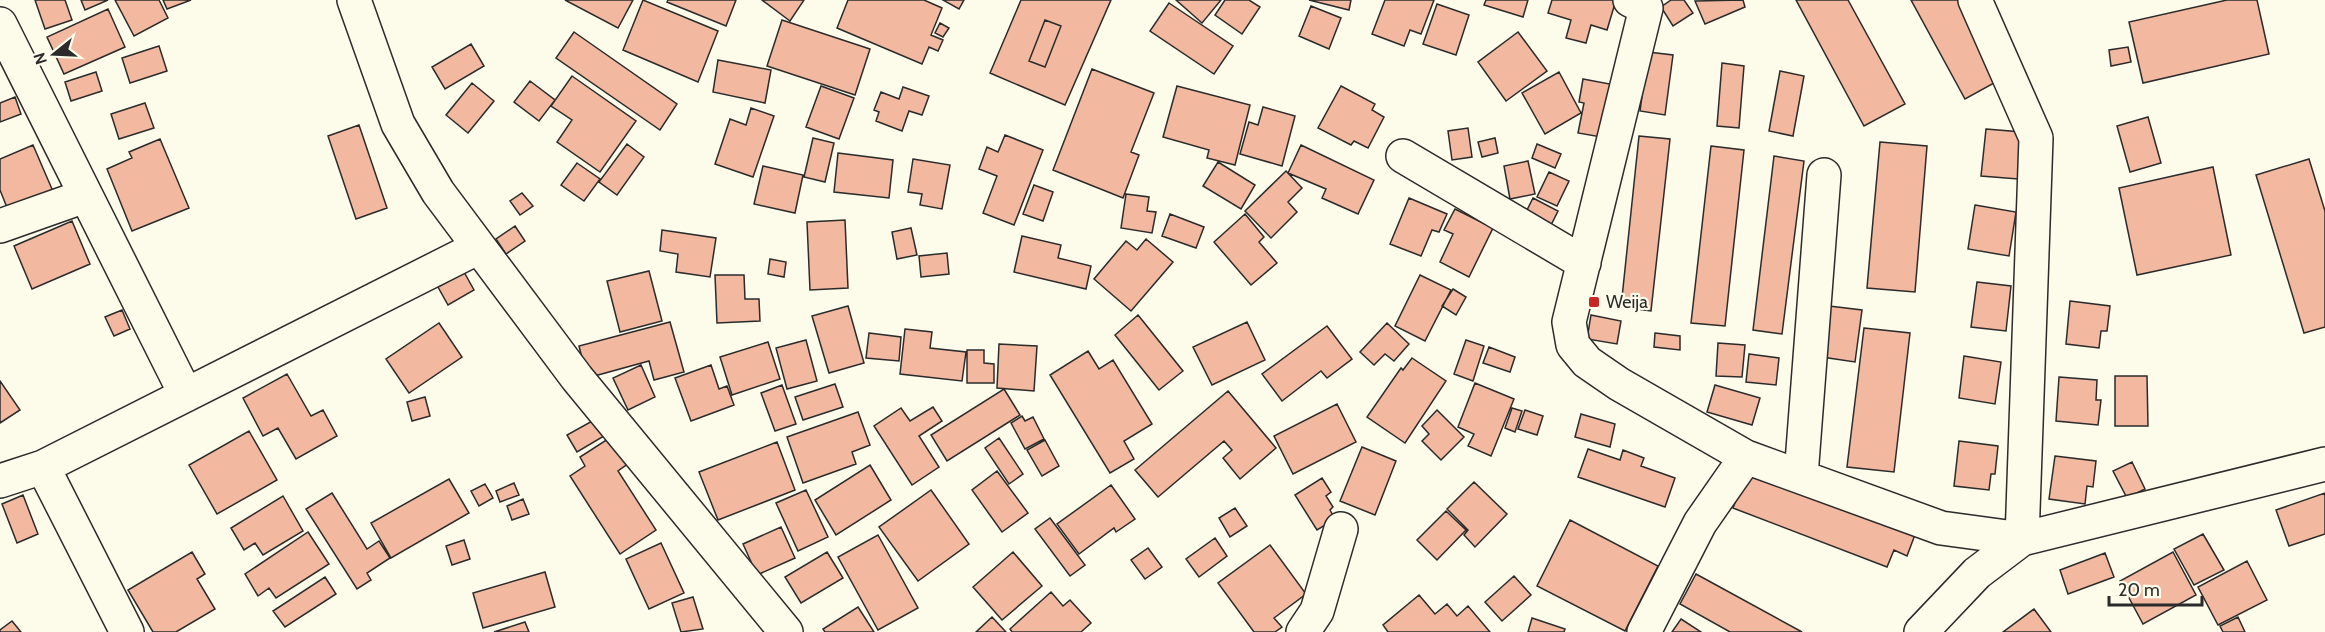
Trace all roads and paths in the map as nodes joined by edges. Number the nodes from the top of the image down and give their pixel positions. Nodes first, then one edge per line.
1 (354, 0) edge
2 (1630, 0) edge
3 (1975, 0) edge
4 (0, 24) edge
5 (1403, 156) dead end
6 (1824, 175) dead end
7 (86, 196) junction
8 (0, 226) edge
9 (479, 247) junction
10 (1584, 263) junction
11 (186, 395) junction
12 (1746, 457) junction
13 (2325, 464) edge
14 (42, 468) junction
15 (1801, 476) junction
16 (0, 481) edge
17 (1341, 529) dead end
18 (2022, 539) junction
19 (127, 632) edge
20 (786, 632) edge
21 (1303, 632) edge
22 (1644, 632) edge
23 (1921, 632) edge

1 - 9 street
2 - 10 street
3 - 18 street
4 - 7 street
5 - 10 street
6 - 15 street
7 - 8 street
7 - 11 street
9 - 11 street
9 - 20 street
10 - 12 street
11 - 14 street
12 - 15 street
12 - 22 street
13 - 18 street
14 - 16 street
14 - 19 street
15 - 18 street
17 - 21 street
18 - 23 street

